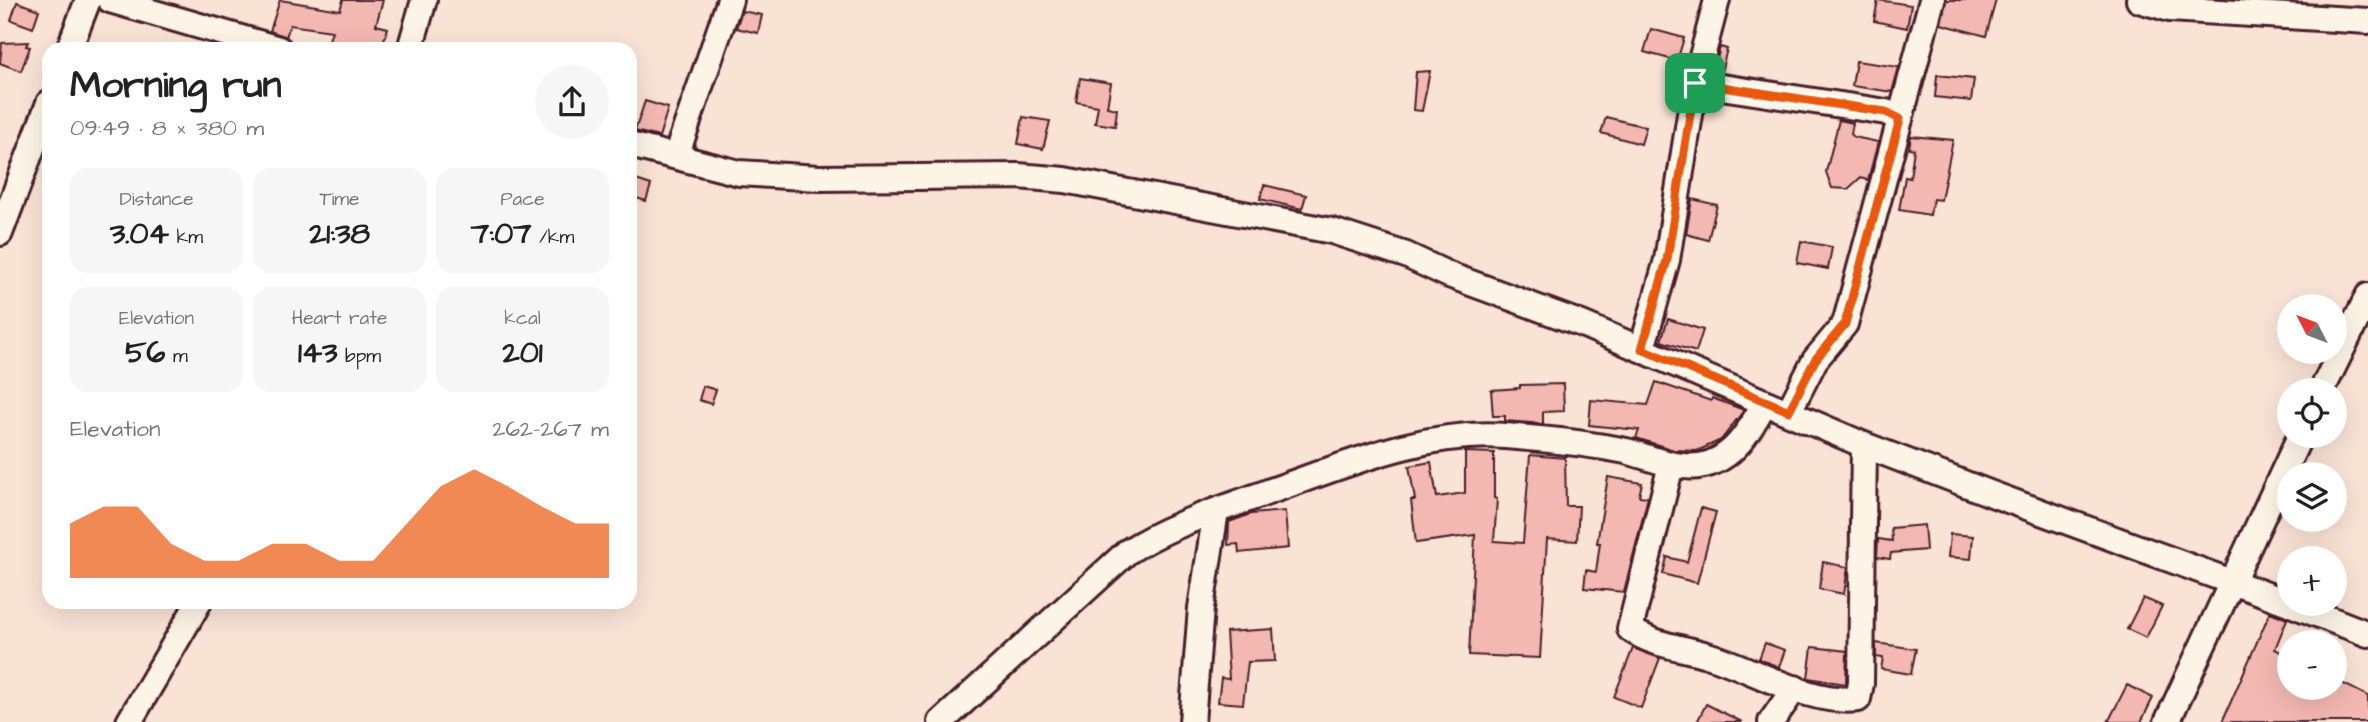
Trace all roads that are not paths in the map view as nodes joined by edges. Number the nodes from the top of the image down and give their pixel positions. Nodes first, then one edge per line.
1 (88, 0) edge
2 (110, 0) edge
3 (424, 0) edge
4 (730, 0) edge
5 (1717, 0) edge
6 (1932, 0) edge
7 (2139, 0) edge
8 (2368, 20) edge
9 (72, 42) edge
10 (255, 42) edge
11 (412, 42) edge
12 (1695, 83) junction
13 (1900, 119) junction
14 (42, 122) edge
15 (637, 147) edge
16 (676, 156) junction
17 (0, 233) edge
18 (2368, 296) edge
19 (1642, 349) junction
20 (2328, 378) edge
21 (1765, 402) junction
22 (1789, 411) junction
23 (1864, 444) junction
24 (2294, 448) edge
25 (1671, 465) junction
26 (1216, 511) junction
27 (2230, 580) junction
28 (2277, 598) edge
29 (195, 609) edge
30 (2323, 616) edge
31 (2368, 634) edge
32 (1795, 688) junction
33 (130, 722) edge
34 (941, 722) edge
35 (1192, 722) edge
36 (1771, 722) edge
37 (2167, 722) edge

1 - 9 street
2 - 10 street
3 - 11 street
4 - 16 street
5 - 12 street
6 - 13 street
7 - 8 street
12 - 13 street
12 - 19 street
13 - 22 street
14 - 17 street
15 - 16 street
16 - 19 street
18 - 20 street
19 - 21 street
21 - 22 street
21 - 25 street
22 - 23 street
23 - 27 street
23 - 32 street
24 - 27 street
25 - 26 street
25 - 32 street
26 - 34 street
26 - 35 street
27 - 28 street
27 - 37 street
29 - 33 street
30 - 31 street
32 - 36 street

